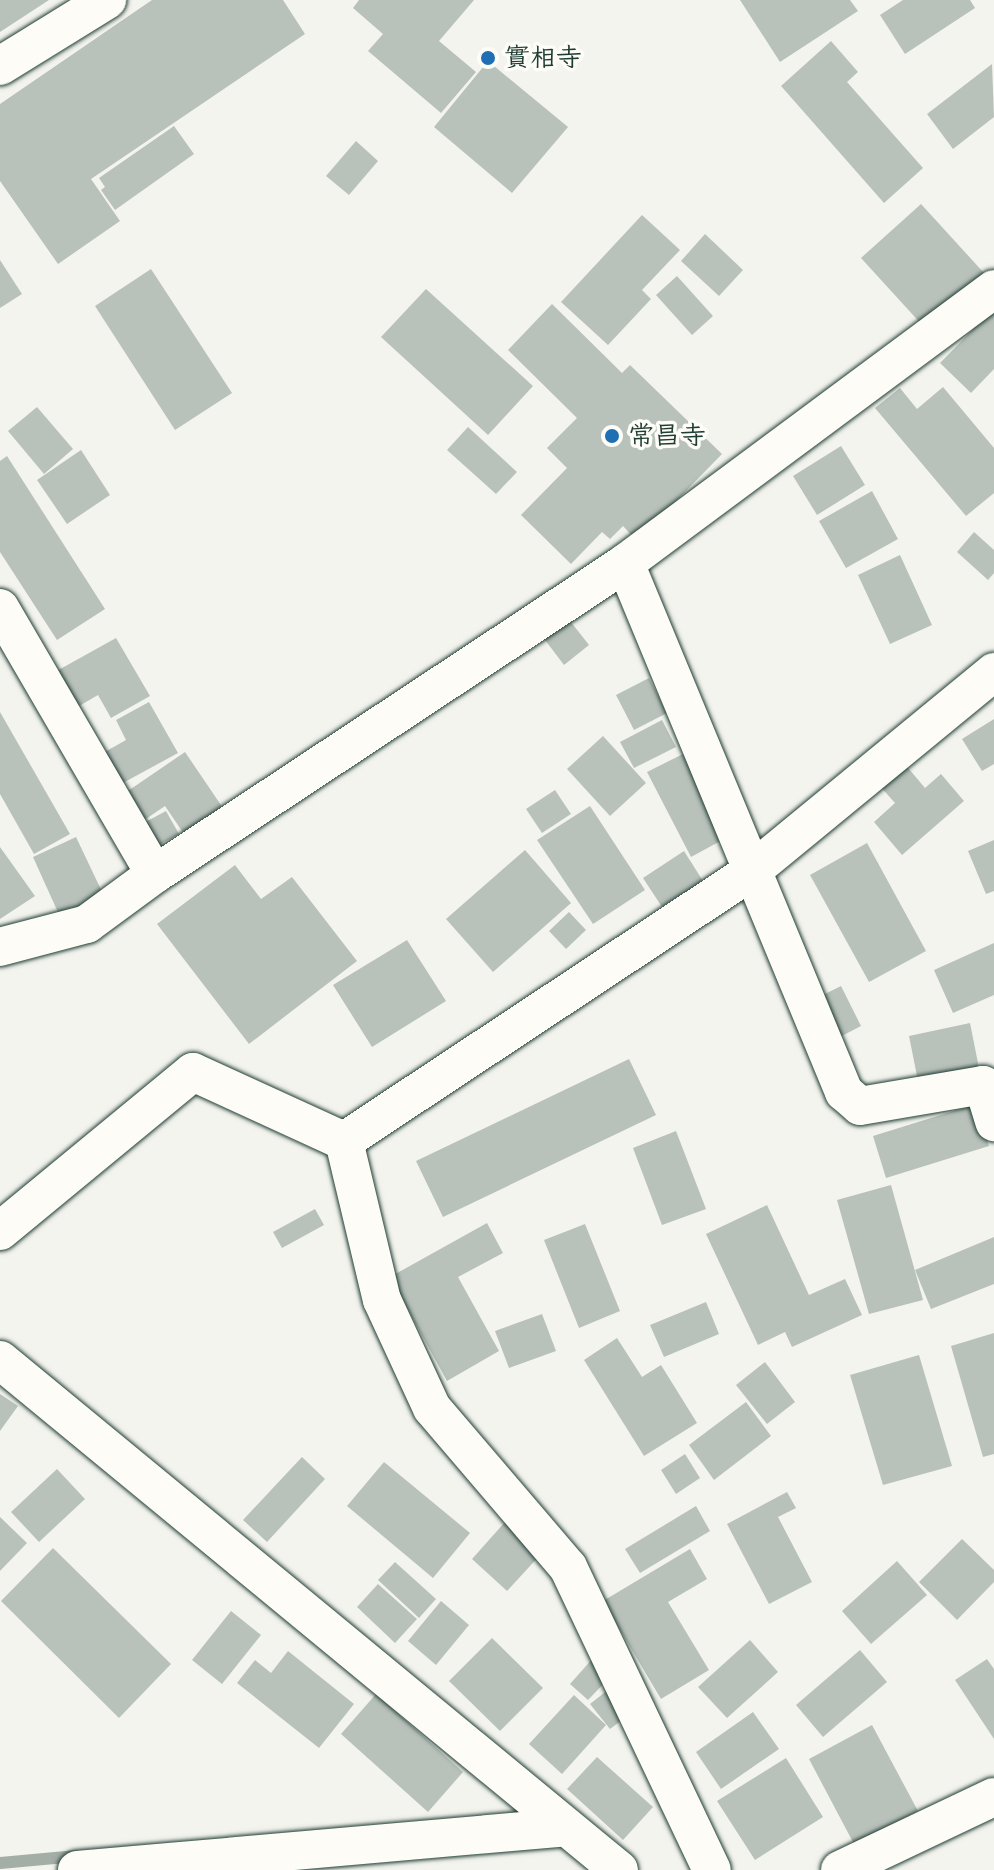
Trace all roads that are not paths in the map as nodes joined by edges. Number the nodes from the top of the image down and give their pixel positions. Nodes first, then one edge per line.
1 (107, 0) edge
2 (0, 66) edge
3 (994, 289) edge
4 (625, 563) junction
5 (0, 608) edge
6 (994, 672) edge
7 (753, 870) junction
8 (155, 874) junction
9 (0, 947) edge
10 (994, 1122) edge
11 (344, 1141) junction
12 (0, 1231) edge
13 (0, 1360) edge
14 (994, 1797) edge
15 (566, 1827) junction
16 (77, 1870) edge
17 (619, 1870) edge
18 (712, 1870) edge
19 (840, 1870) edge

1 - 2 street
3 - 4 street
4 - 7 street
4 - 8 street
5 - 8 street
6 - 7 street
7 - 10 street
7 - 11 street
8 - 9 street
11 - 12 street
11 - 18 street
13 - 15 street
14 - 19 street
15 - 16 street
15 - 17 street

